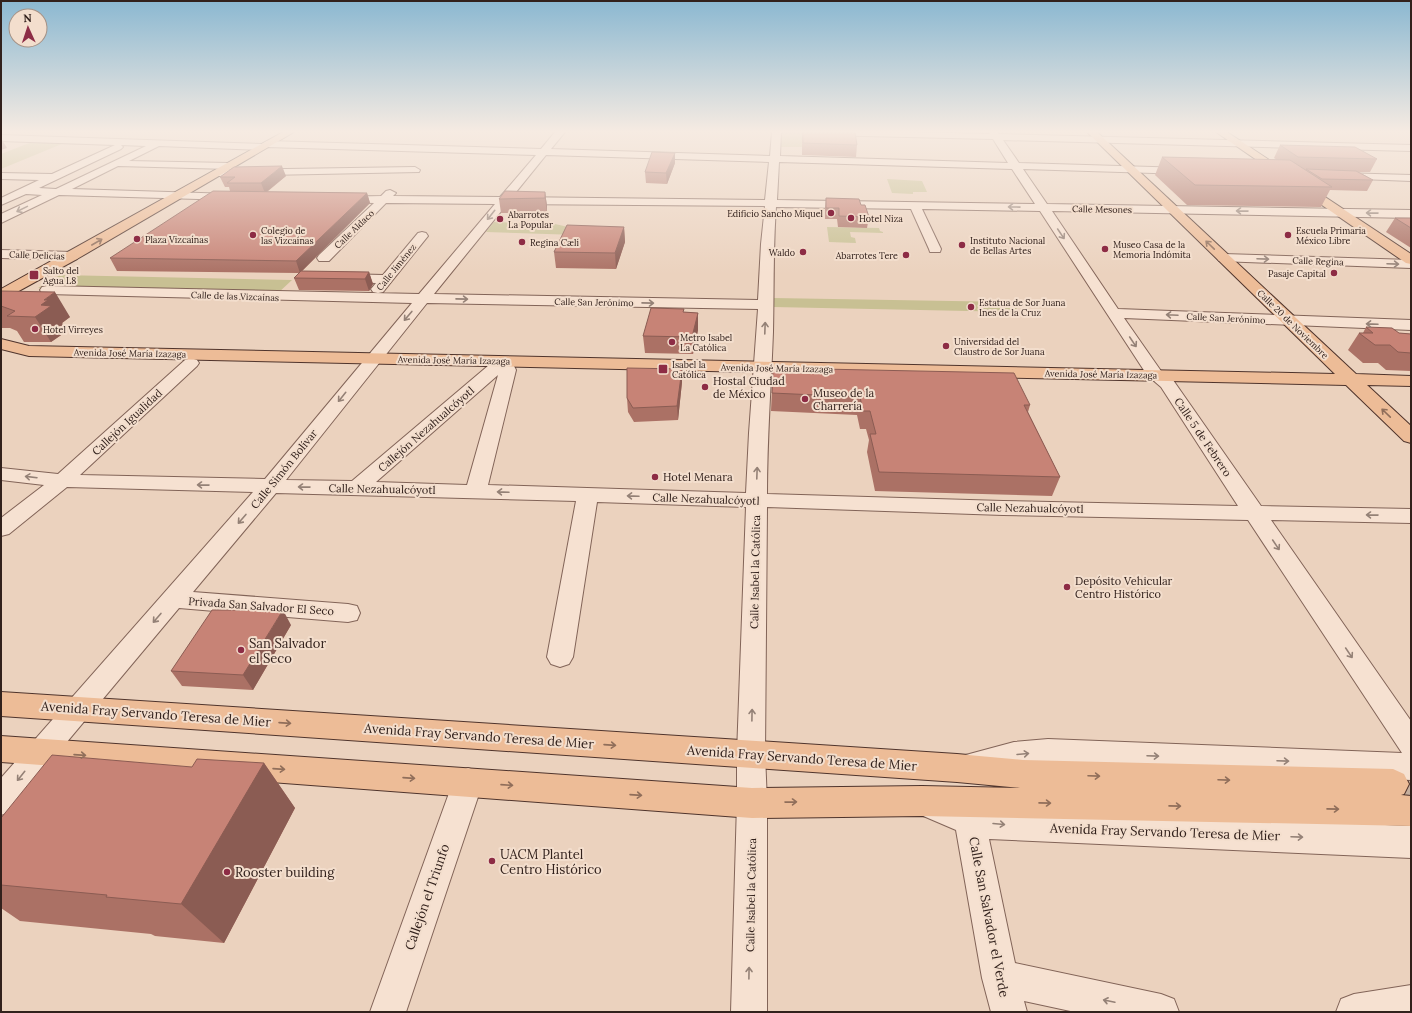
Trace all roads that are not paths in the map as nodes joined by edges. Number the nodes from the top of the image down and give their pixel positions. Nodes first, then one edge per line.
1 (49, 179) edge
2 (85, 179) edge
3 (206, 179) edge
4 (405, 179) edge
5 (521, 179) edge
6 (772, 179) edge
7 (1025, 179) edge
8 (1141, 179) edge
9 (1292, 179) edge
10 (26, 191) junction
11 (58, 192) junction
12 (176, 196) junction
13 (243, 198) edge
14 (329, 198) edge
15 (384, 199) junction
16 (504, 200) junction
17 (1, 202) edge
18 (770, 203) junction
19 (914, 206) junction
20 (1044, 208) junction
21 (1174, 211) junction
22 (1340, 213) junction
23 (1411, 214) edge
24 (1, 219) edge
25 (422, 236) dead end
26 (935, 249) dead end
27 (1, 254) edge
28 (72, 256) junction
29 (324, 258) dead end
30 (1224, 258) junction
31 (1411, 260) edge
32 (1411, 264) edge
33 (334, 278) edge
34 (386, 279) junction
35 (47, 290) edge
36 (1, 294) edge
37 (371, 298) junction
38 (423, 298) junction
39 (765, 305) junction
40 (1114, 313) junction
41 (1289, 320) junction
42 (1411, 325) edge
43 (1, 344) edge
44 (1, 361) edge
45 (191, 363) junction
46 (370, 363) junction
47 (502, 370) junction
48 (762, 371) junction
49 (1161, 380) junction
50 (1411, 381) edge
51 (1356, 384) junction
52 (1411, 390) edge
53 (1411, 437) edge
54 (1, 474) edge
55 (62, 481) junction
56 (270, 486) junction
57 (357, 488) junction
58 (476, 492) junction
59 (588, 495) junction
60 (756, 501) junction
61 (1254, 513) junction
62 (1411, 516) edge
63 (1, 529) edge
64 (173, 599) junction
65 (348, 613) dead end
66 (560, 657) dead end
67 (1, 704) edge
68 (78, 709) junction
69 (1411, 744) edge
70 (1, 749) edge
71 (41, 752) junction
72 (751, 754) junction
73 (1402, 776) tunnel mouth
74 (468, 782) junction
75 (1, 801) edge
76 (922, 801) junction
77 (752, 803) junction
78 (1411, 811) edge
79 (970, 821) junction
80 (1411, 842) edge
81 (1000, 978) junction
82 (1411, 1003) edge
83 (388, 1012) edge
84 (749, 1012) edge
85 (1009, 1012) edge
86 (1161, 1012) edge
87 (1354, 1012) edge

1 - 10 street
2 - 11 street
3 - 12 main road
4 - 15 street, Calle Aldaco
5 - 16 street, Calle Simón Bolívar
6 - 18 street, Calle Isabel la Católica
7 - 20 street, Calle 5 de Febrero
8 - 21 main road, Calle 20 de Noviembre
9 - 22 main road
10 - 11 street
10 - 17 street
11 - 12 street
11 -> 24 street
12 - 13 street
28 -> 12 main road
14 - 15 street
15 - 16 street, Calle Mesones
15 - 29 street, Calle Aldaco
16 - 18 street, Calle Mesones
16 -> 38 street, Calle Simón Bolívar
18 - 19 street, Calle Mesones
18 - 39 street, Calle Isabel la Católica
20 -> 19 street, Calle Mesones
19 - 26 street
20 - 21 street, Calle Mesones
20 -> 40 street, Calle 5 de Febrero
22 -> 21 street, Calle Mesones
30 -> 21 main road, Calle 20 de Noviembre
23 -> 22 street, Calle Mesones
22 - 31 main road
25 - 34 street, Calle Jiménez
27 - 28 street, Calle Delicias
28 - 36 main road
30 -> 32 street, Calle Regina
30 - 41 main road, Calle 20 de Noviembre
33 - 34 street
34 - 37 street, Calle Jiménez
35 - 37 street, Calle de las Vizcaínas
37 - 38 street, Calle de las Vizcaínas
38 -> 39 street, Calle San Jerónimo
38 -> 46 street, Calle Simón Bolívar
48 -> 39 street, Calle Isabel la Católica
41 -> 40 street, Calle San Jerónimo
40 -> 49 street, Calle 5 de Febrero
42 -> 41 street, Calle San Jerónimo
41 - 51 main road, Calle 20 de Noviembre
43 - 46 main road, Avenida José María Izazaga
44 - 45 main road, Avenida José María Izazaga
45 - 46 main road, Avenida José María Izazaga
45 - 55 street, Callejón Igualidad
46 - 47 main road, Avenida José María Izazaga
46 - 48 main road, Avenida José María Izazaga
46 -> 56 street, Calle Simón Bolívar
47 - 48 main road, Avenida José María Izazaga
47 - 57 street, Callejón Nezahualcóyotl
47 - 58 street
48 - 49 main road, Avenida José María Izazaga
60 -> 48 street, Calle Isabel la Católica
49 - 51 main road, Avenida José María Izazaga
49 - 61 street, Calle 5 de Febrero
50 - 51 main road, Avenida José María Izazaga
51 - 52 main road, Avenida José María Izazaga
53 -> 51 main road, Calle 20 de Noviembre
55 -> 54 street, Calle Nezahualcóyotl
56 -> 55 street, Calle Nezahualcóyotl
55 - 63 street, Callejón Igualidad
57 -> 56 street, Calle Nezahualcóyotl
56 -> 64 street, Calle Simón Bolívar
57 - 58 street, Calle Nezahualcóyotl
59 -> 58 street, Calle Nezahualcóyotl
60 -> 59 street, Calle Nezahualcóyotl
59 - 66 street
60 - 61 street, Calle Nezahualcóyotl
72 -> 60 street, Calle Isabel la Católica
62 -> 61 street, Calle Nezahualcóyotl
61 -> 69 street, Calle 5 de Febrero
64 - 65 street, Privada San Salvador El Seco
64 -> 68 street, Calle Simón Bolívar
67 - 68 main road, Avenida Fray Servando Teresa de Mier
68 - 71 street, Calle Simón Bolívar
68 -> 72 main road, Avenida Fray Servando Teresa de Mier
70 - 71 main road, Avenida Fray Servando Teresa de Mier
71 -> 74 main road, Avenida Fray Servando Teresa de Mier
71 -> 75 street, Calle Simón Bolívar
72 -> 73 main road, Avenida Fray Servando Teresa de Mier
72 - 77 street, Calle Isabel la Católica
74 -> 77 main road, Avenida Fray Servando Teresa de Mier
74 - 83 street, Callejón el Triunfo
77 -> 76 main road, Avenida Fray Servando Teresa de Mier
76 -> 78 main road, Avenida Fray Servando Teresa de Mier
76 - 79 street, Avenida Fray Servando Teresa de Mier
84 -> 77 street, Calle Isabel la Católica
79 -> 80 street, Avenida Fray Servando Teresa de Mier
79 - 81 street, Calle San Salvador el Verde
81 - 85 street, Calle San Salvador el Verde
86 -> 81 street
82 - 87 street

